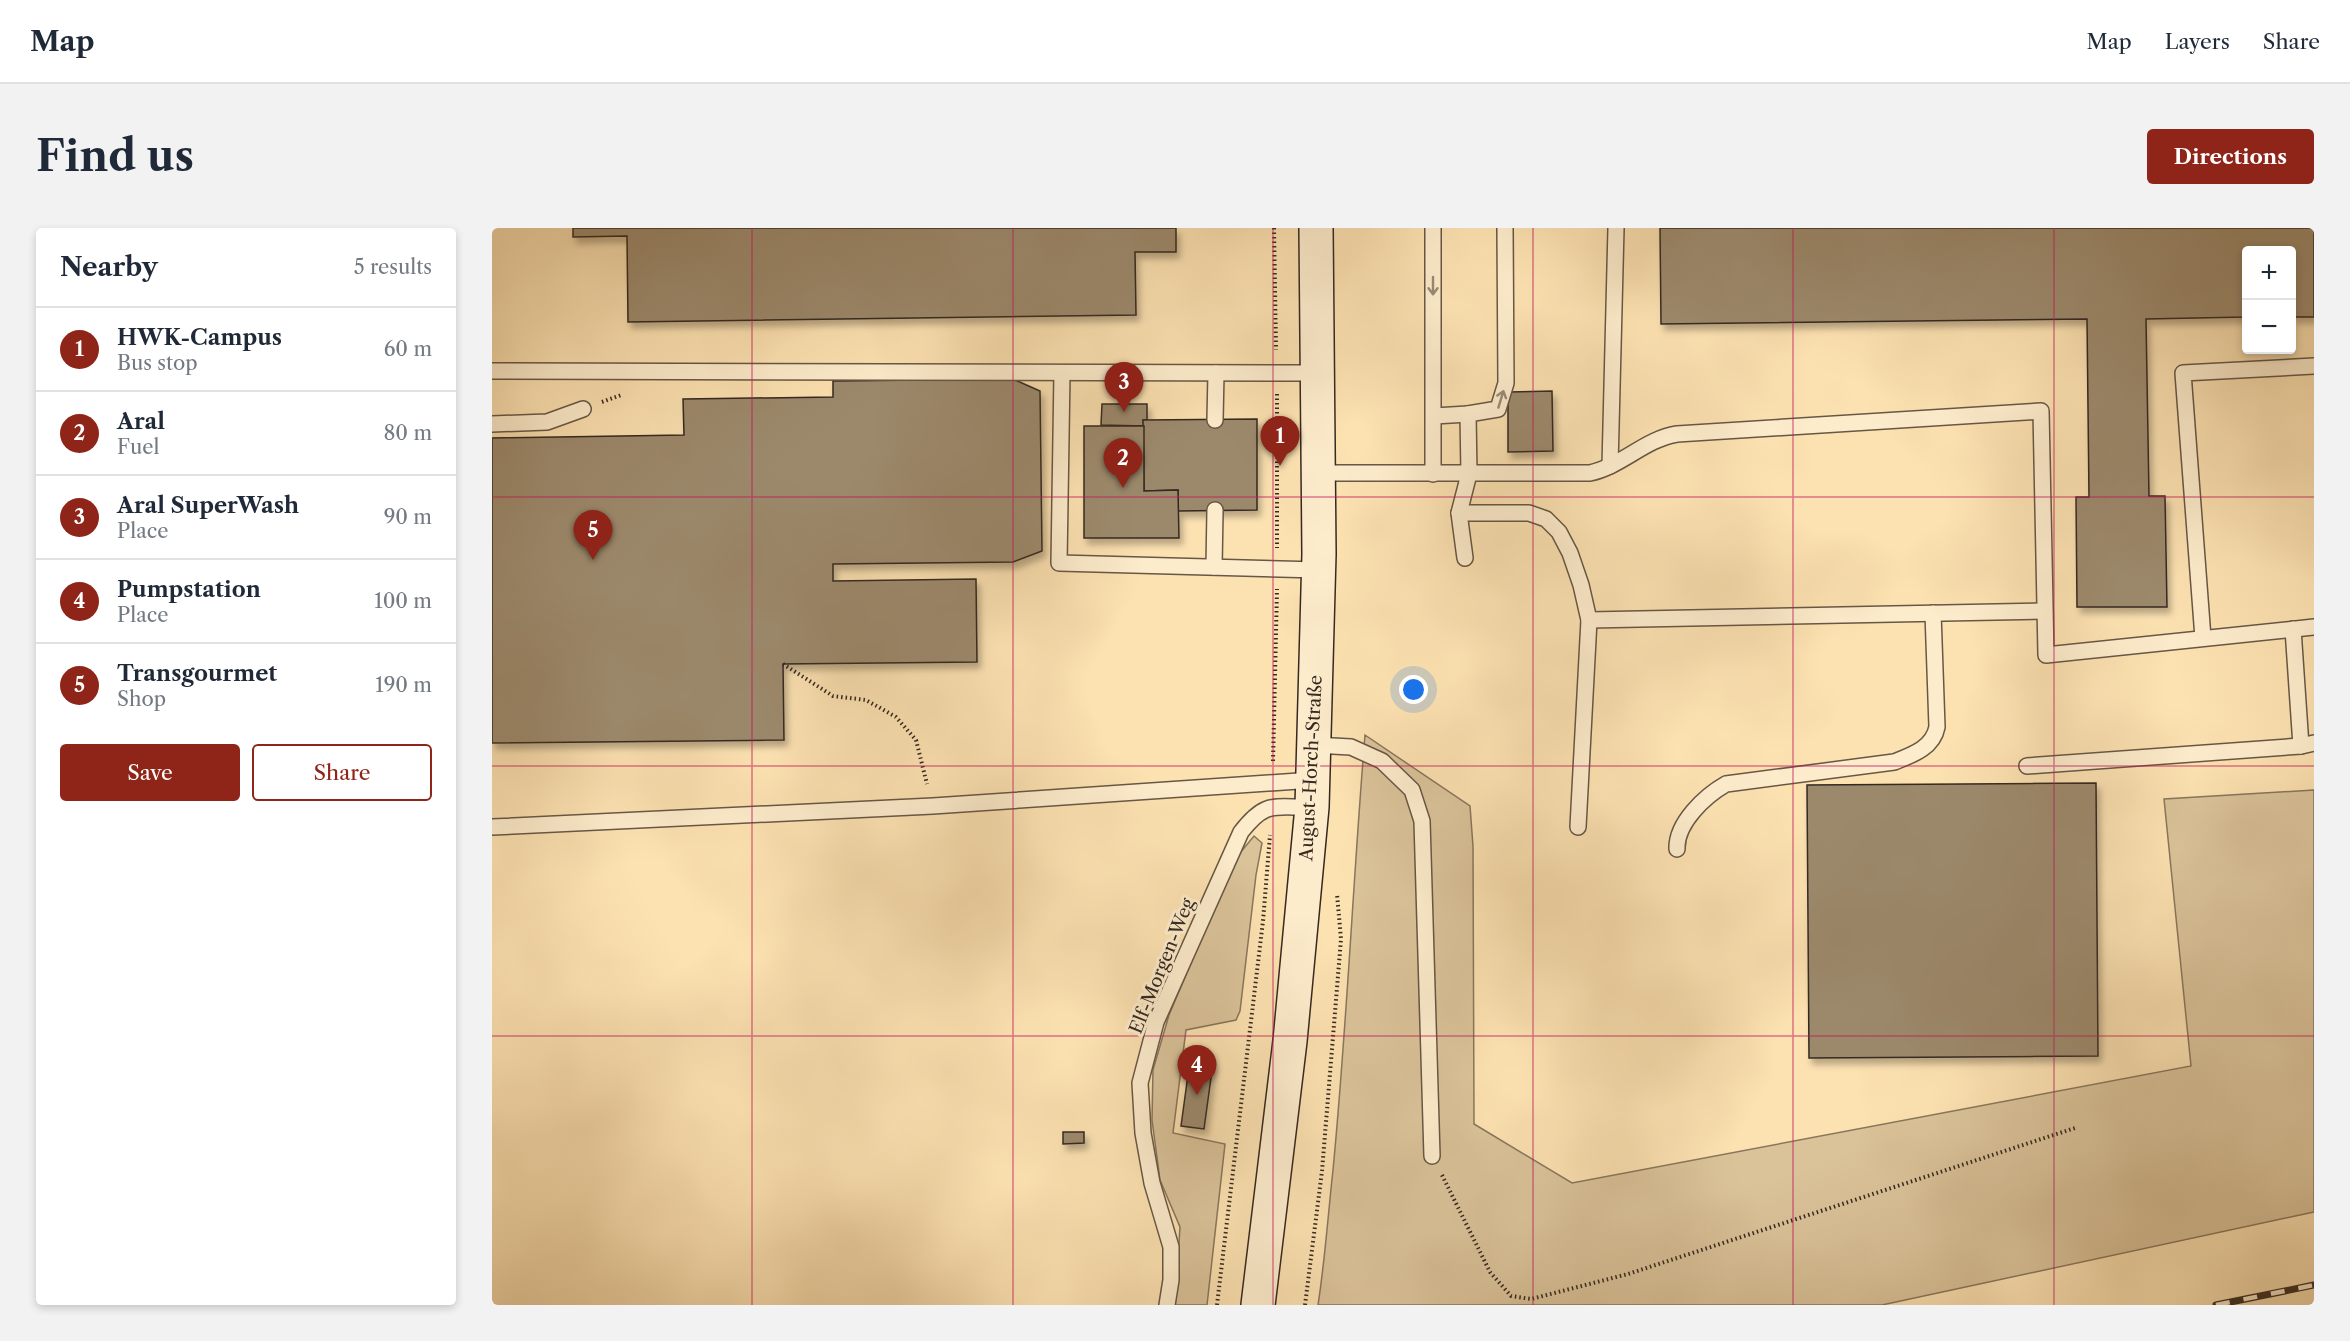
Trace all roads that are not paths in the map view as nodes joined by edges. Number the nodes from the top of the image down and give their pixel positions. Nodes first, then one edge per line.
1 (1316, 228) edge
2 (1433, 228) edge
3 (1505, 228) edge
4 (1616, 228) edge
5 (2314, 366) edge
6 (492, 371) edge
7 (1062, 373) junction
8 (1216, 373) junction
9 (1318, 373) junction
10 (583, 409) road end
11 (1468, 414) junction
12 (1434, 416) junction
13 (1215, 420) dead end
14 (492, 424) edge
15 (1610, 466) junction
16 (1319, 474) junction
17 (1433, 474) junction
18 (1469, 474) junction
19 (1215, 510) dead end
20 (1459, 513) junction
21 (1465, 558) dead end
22 (1214, 567) junction
23 (1319, 570) junction
24 (2043, 611) junction
25 (1933, 613) junction
26 (1588, 620) junction
27 (2314, 627) edge
28 (2293, 629) junction
29 (2203, 638) junction
30 (2307, 744) edge
31 (1314, 745) junction
32 (2027, 766) dead end
33 (1312, 794) junction
34 (492, 827) edge
35 (1578, 827) dead end
36 (1677, 849) dead end
37 (1432, 1156) road end
38 (1167, 1305) edge
39 (1258, 1305) edge

1 - 9 main road, August-Horch-Straße
2 -> 12 lane
11 -> 3 lane
4 - 15 lane
5 - 29 lane
6 - 7 lane
7 - 8 lane
7 - 22 lane
8 - 9 lane
8 - 13 lane
9 - 16 main road, August-Horch-Straße
10 - 14 lane
11 - 12 lane
11 - 18 lane
12 - 17 lane
15 - 18 lane
15 - 24 lane
16 - 17 lane
16 - 23 main road, August-Horch-Straße
17 - 18 lane
18 - 20 lane
19 - 22 lane
20 - 21 lane
20 - 26 lane
22 - 23 lane
23 - 31 main road, August-Horch-Straße
24 - 25 lane
24 - 29 lane
25 - 26 lane
25 - 36 lane
26 - 35 lane
27 - 28 lane
28 - 29 lane
28 - 30 lane
30 - 32 lane
31 - 33 main road, August-Horch-Straße
31 - 37 lane
33 - 34 lane
33 - 38 lane, Elf-Morgen-Weg
33 - 39 main road, August-Horch-Straße

